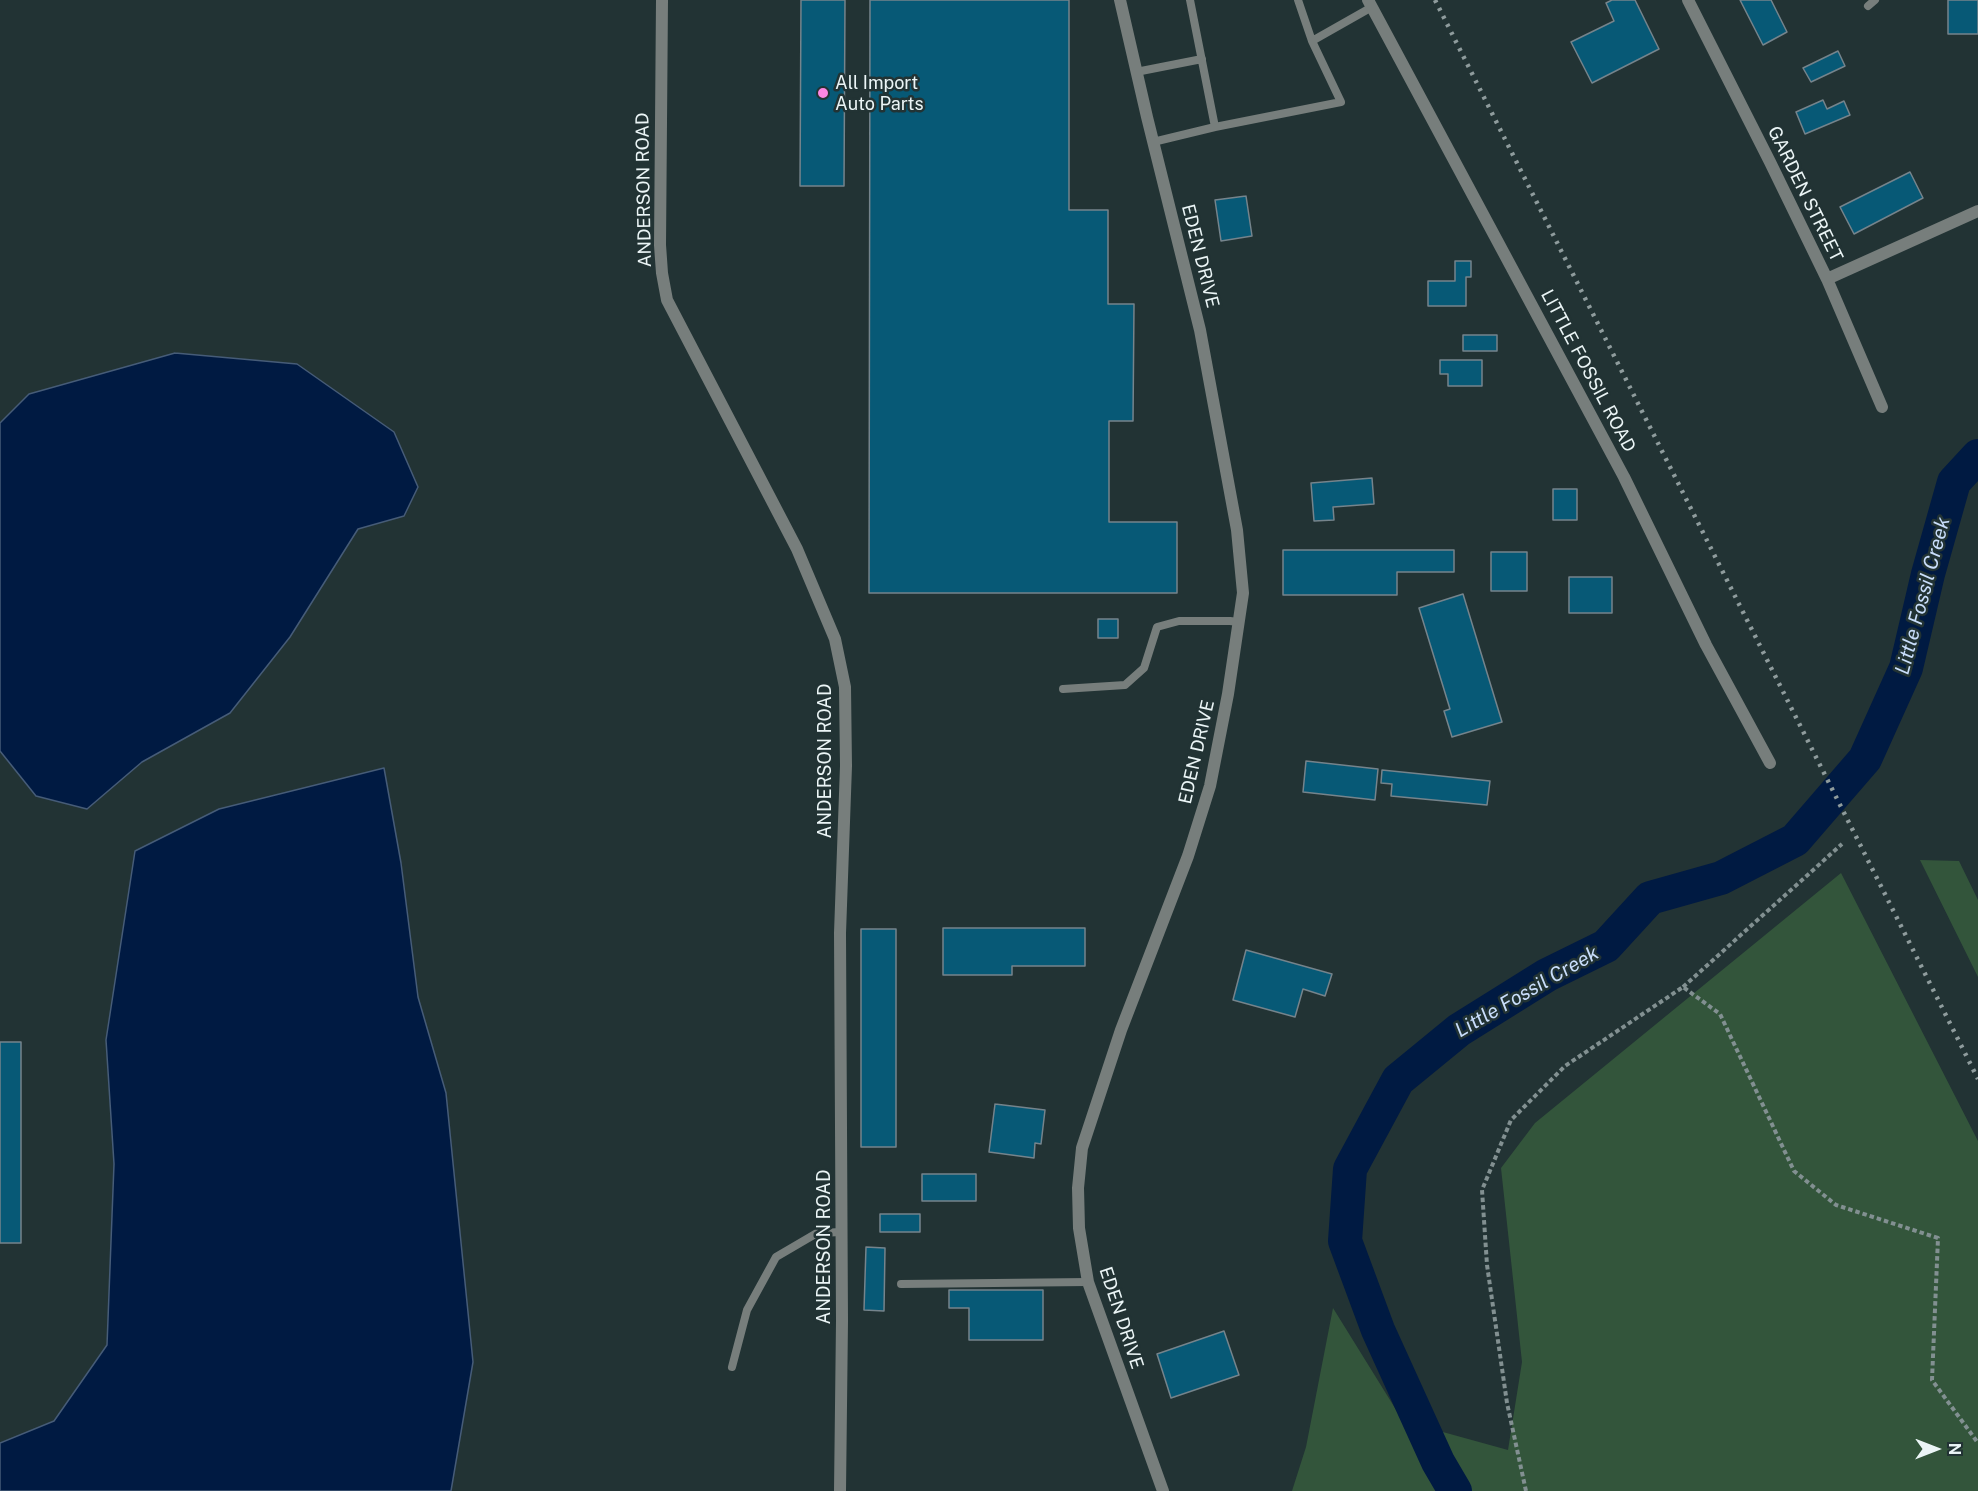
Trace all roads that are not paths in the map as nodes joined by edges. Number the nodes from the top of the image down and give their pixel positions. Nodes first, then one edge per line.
1 (662, 0) edge
2 (1120, 0) edge
3 (1190, 0) edge
4 (1298, 0) edge
5 (1688, 0) edge
6 (1370, 4) edge
7 (1312, 41) junction
8 (1202, 59) junction
9 (1136, 72) junction
10 (1215, 127) junction
11 (1153, 141) junction
12 (1978, 211) edge
13 (1827, 279) junction
14 (1882, 407) dead end
15 (1239, 622) junction
16 (1064, 689) dead end
17 (1770, 763) dead end
18 (842, 1232) junction
19 (1088, 1282) junction
20 (901, 1284) dead end
21 (732, 1367) dead end
22 (840, 1491) edge
23 (1163, 1491) edge

1 - 18 street, ANDERSON ROAD
2 - 9 street, EDEN DRIVE
3 - 8 lane
4 - 7 lane
5 - 13 street, GARDEN STREET
6 - 7 lane
6 - 17 street, LITTLE FOSSIL ROAD
7 - 10 lane
8 - 9 lane
8 - 10 lane
9 - 11 street, EDEN DRIVE
10 - 11 lane
11 - 15 street, EDEN DRIVE
12 - 13 street
13 - 14 street, GARDEN STREET
15 - 16 lane
15 - 19 street, EDEN DRIVE
18 - 21 lane
18 - 22 street, ANDERSON ROAD
19 - 20 lane
19 - 23 street, EDEN DRIVE

